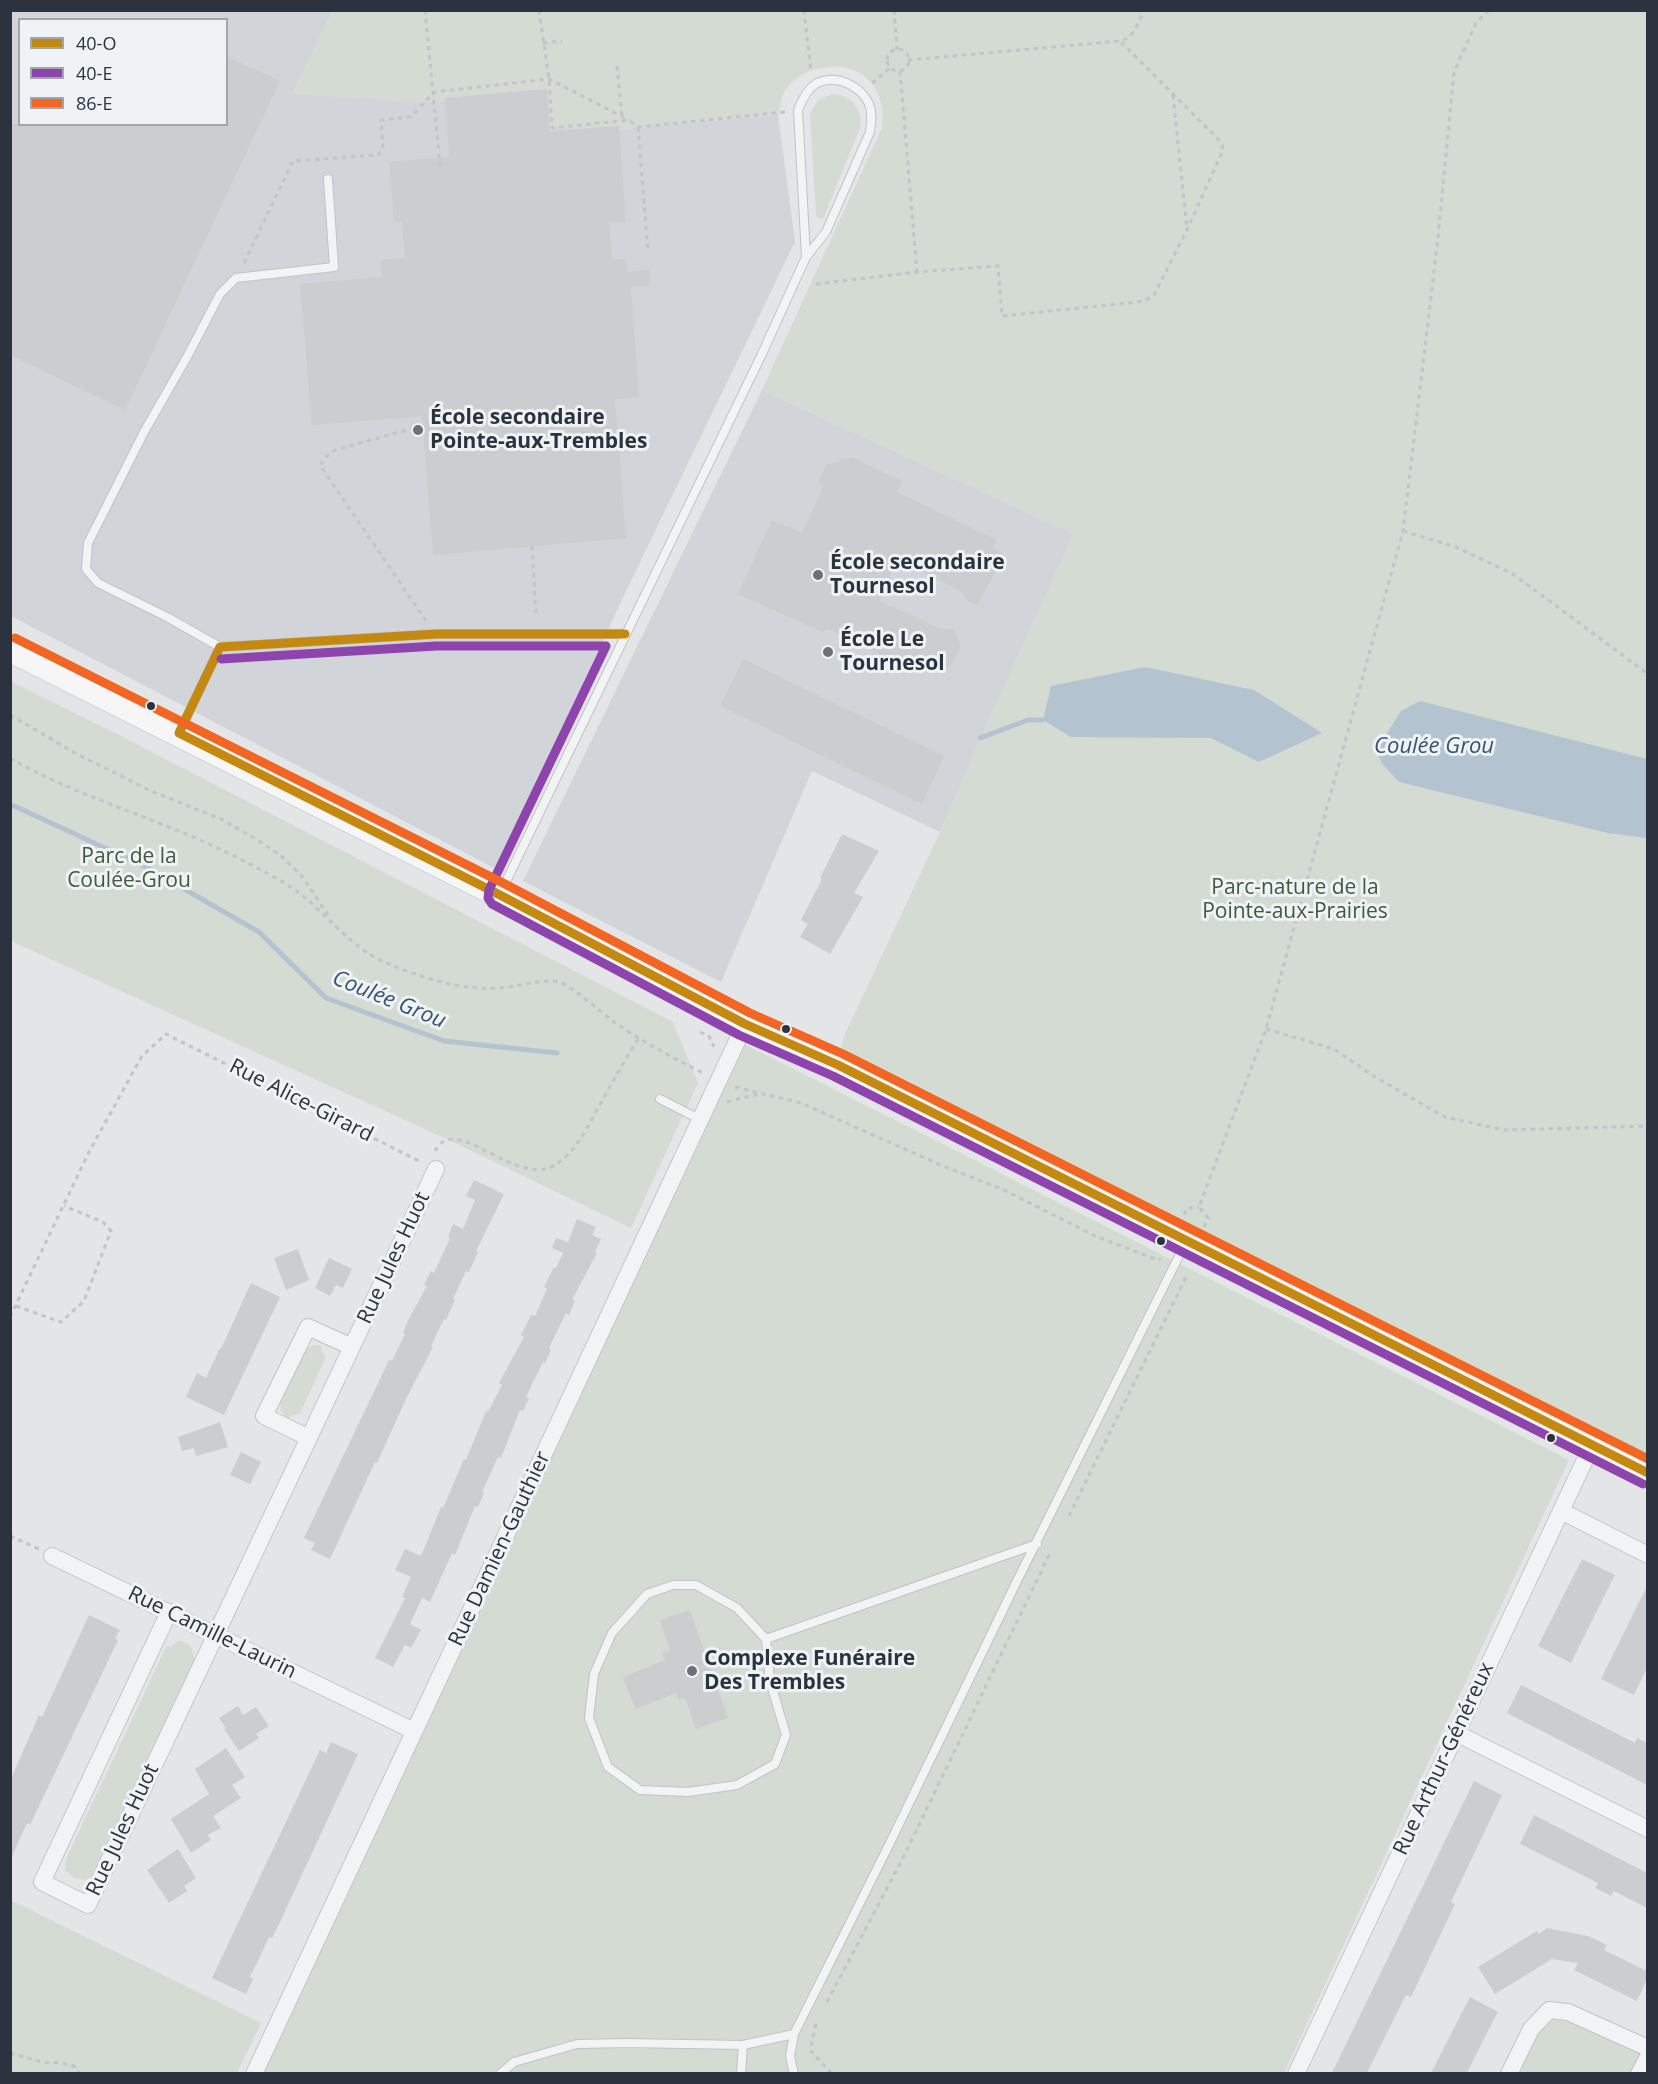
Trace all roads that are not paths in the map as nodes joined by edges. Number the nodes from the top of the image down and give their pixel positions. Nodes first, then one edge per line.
1 (328, 178) dead end
2 (806, 257) junction
3 (625, 634) junction
4 (220, 647) junction
5 (10, 649) edge
6 (179, 733) junction
7 (500, 895) junction
8 (745, 1024) junction
9 (660, 1099) dead end
10 (701, 1120) junction
11 (436, 1169) road end
12 (1187, 1241) junction
13 (352, 1347) junction
14 (309, 1438) junction
15 (1592, 1445) junction
16 (1647, 1473) edge
17 (1561, 1511) junction
18 (1037, 1544) junction
19 (1647, 1555) edge
20 (52, 1556) road end
21 (169, 1612) junction
22 (215, 1635) junction
23 (766, 1639) junction
24 (414, 1731) junction
25 (1456, 1733) junction
26 (1647, 1829) edge
27 (794, 2034) junction
28 (743, 2045) junction
29 (1647, 2048) edge
30 (1647, 2057) edge
31 (254, 2073) edge
32 (500, 2073) edge
33 (741, 2073) edge
34 (794, 2073) edge
35 (1296, 2073) edge
36 (1509, 2073) edge
37 (1639, 2073) edge

1 - 4 lane
2 - 2 lane
2 - 3 lane
3 - 4 lane
3 - 7 lane
4 - 6 lane
5 - 6 main road
6 - 7 main road
7 - 8 main road
8 - 10 street, Rue Damien-Gauthier
8 - 12 main road
9 - 10 lane
10 - 24 street, Rue Damien-Gauthier
11 - 13 street, Rue Jules Huot
12 - 15 main road
12 - 18 lane
13 - 14 street, Rue Jules Huot
13 - 14 street, Rue Jules Huot
14 - 22 street, Rue Jules Huot
15 - 16 main road
15 - 17 street, Rue Arthur-Généreux
17 - 19 street
17 - 25 street, Rue Arthur-Généreux
18 - 23 lane
18 - 27 lane
20 - 21 street, Rue Camille-Laurin
21 - 22 street, Rue Camille-Laurin
21 - 22 street, Rue Jules Huot
22 - 24 street, Rue Camille-Laurin
23 - 23 lane
24 - 31 street, Rue Damien-Gauthier
25 - 26 street
25 - 35 street, Rue Arthur-Généreux
27 - 28 lane
27 - 34 lane
28 - 32 lane
28 - 33 lane
29 - 36 street
30 - 37 street

